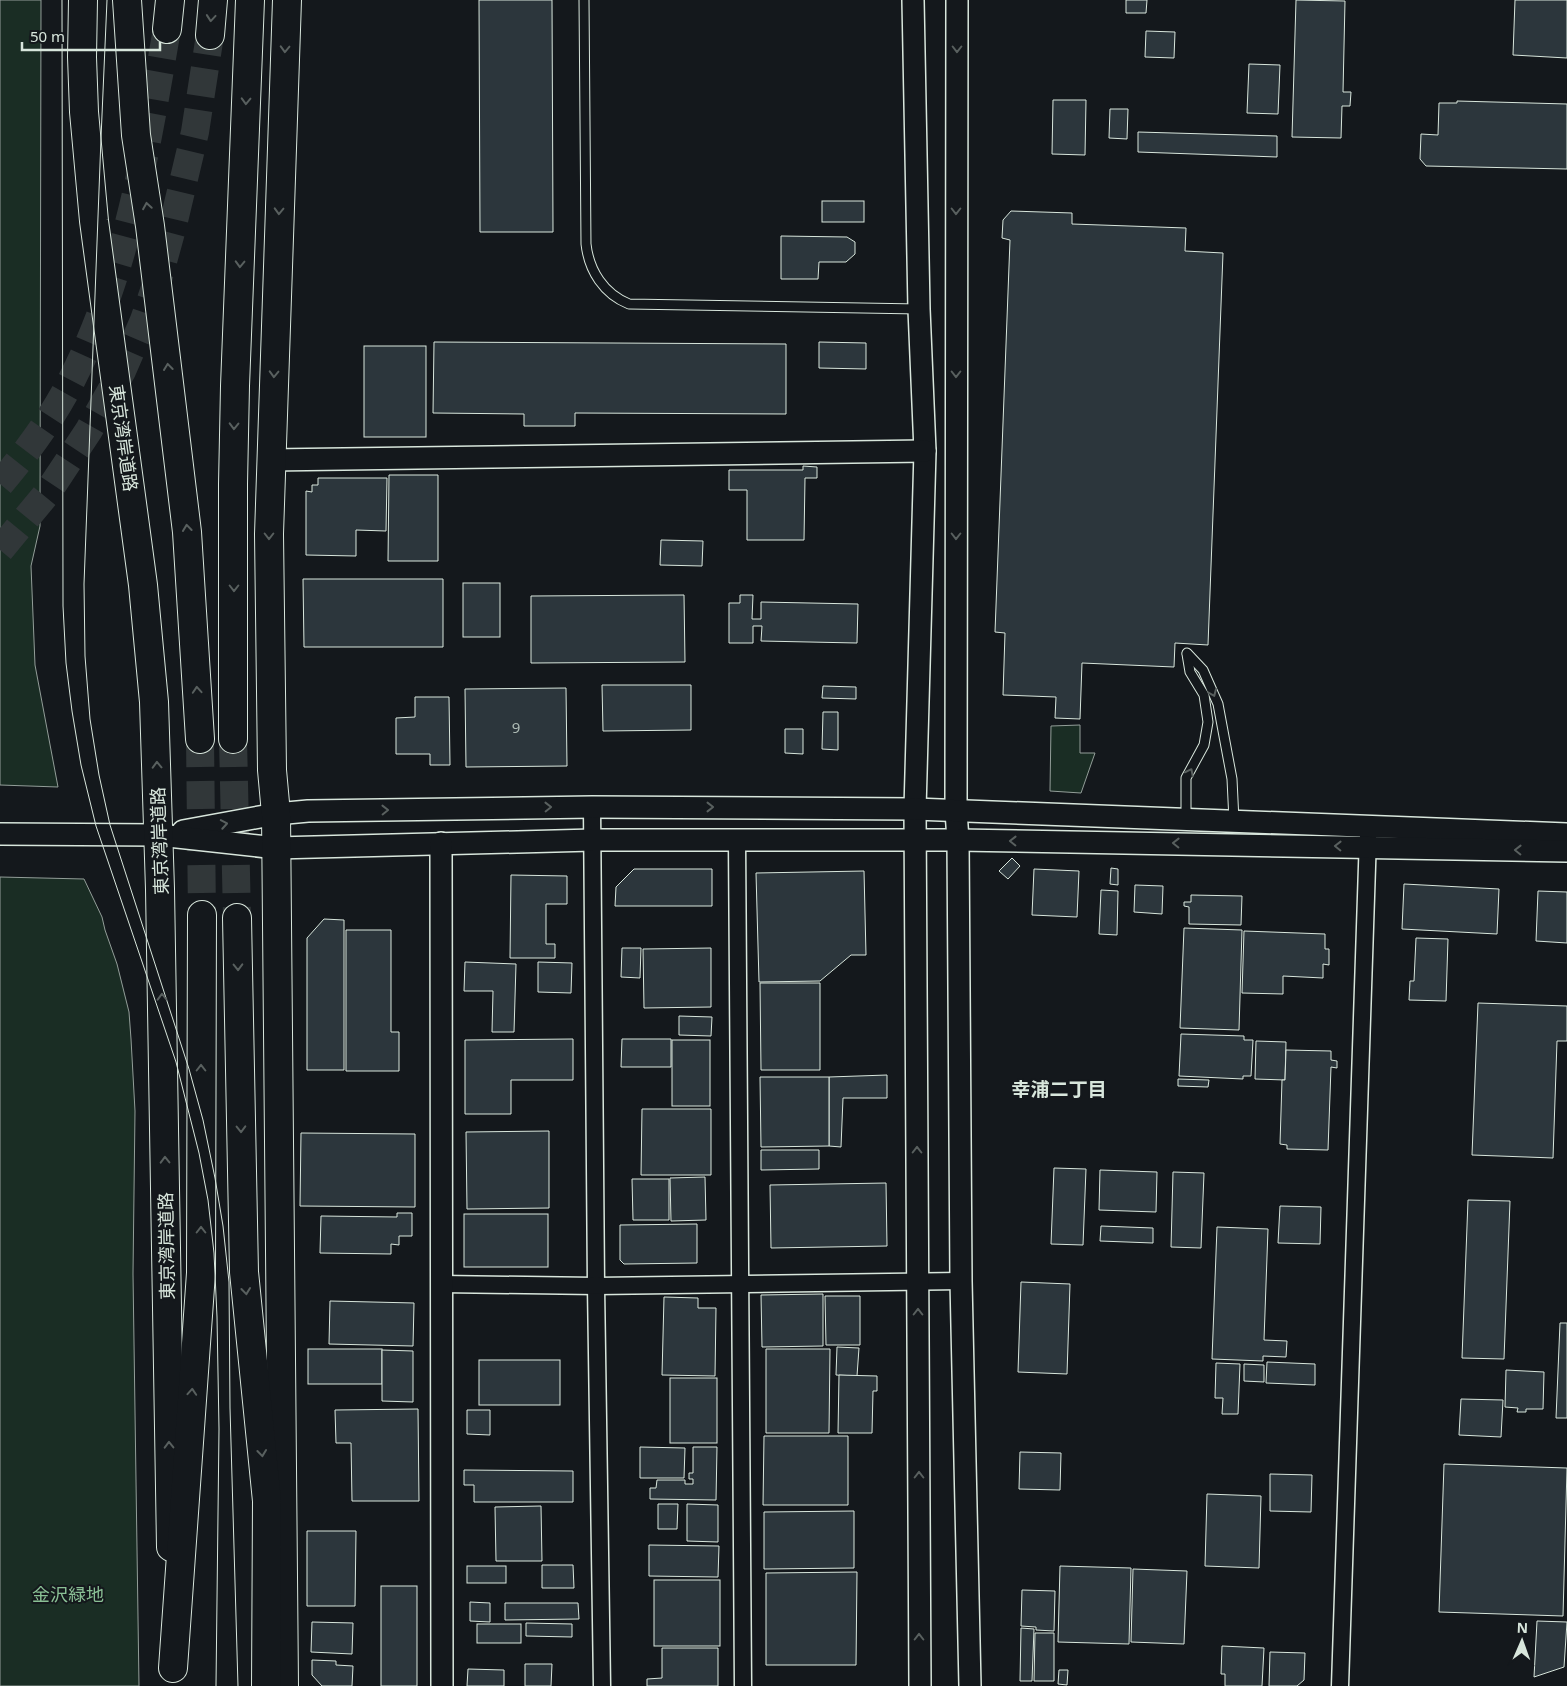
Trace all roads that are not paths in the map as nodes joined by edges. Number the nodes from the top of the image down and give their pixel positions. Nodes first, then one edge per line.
1 (83, 0) edge
2 (127, 0) edge
3 (170, 0) edge
4 (213, 0) edge
5 (250, 0) edge
6 (287, 0) edge
7 (584, 0) edge
8 (913, 0) edge
9 (957, 0) edge
10 (167, 29) tunnel mouth
11 (210, 35) tunnel mouth
12 (919, 309) junction
13 (925, 451) junction
14 (270, 460) junction
15 (200, 739) tunnel mouth
16 (233, 739) tunnel mouth
17 (592, 807) junction
18 (915, 809) junction
19 (956, 810) junction
20 (276, 814) junction
21 (1186, 820) junction
22 (1234, 821) junction
23 (0, 834) edge
24 (1567, 834) edge
25 (159, 835) junction
26 (1368, 836) junction
27 (594, 840) junction
28 (737, 840) junction
29 (958, 840) junction
30 (916, 841) junction
31 (441, 843) junction
32 (276, 848) junction
33 (1567, 851) edge
34 (202, 915) tunnel mouth
35 (237, 918) tunnel mouth
36 (918, 1281) junction
37 (961, 1281) junction
38 (440, 1284) junction
39 (739, 1284) junction
40 (596, 1286) junction
41 (173, 1677) edge
42 (266, 1686) edge
43 (284, 1686) edge
44 (442, 1686) edge
45 (602, 1686) edge
46 (743, 1686) edge
47 (920, 1686) edge
48 (970, 1686) edge
49 (1340, 1686) edge

25 -> 1 highway, 東京湾岸道路
15 -> 2 highway
3 - 10 highway
4 -> 11 highway
5 -> 16 highway
6 -> 14 highway
7 - 12 lane
8 - 12 street
9 -> 19 street
12 - 13 street
13 - 14 street
13 - 18 street
14 -> 20 highway
17 -> 18 street
20 -> 17 street
17 - 27 street
18 - 19 street
18 - 30 street
19 - 21 street
19 - 29 street
25 -> 20 street
20 - 32 highway
21 - 22 street
21 -> 22 lane
22 - 26 street
23 - 25 street
24 - 26 street
25 - 32 street
41 -> 25 highway, 東京湾岸道路
26 -> 29 street
33 -> 26 street
26 - 49 street
27 - 28 street
27 - 31 street
27 - 40 street
28 - 30 street
28 - 39 street
29 - 30 street
29 - 37 street
36 -> 30 street
31 - 32 street
31 - 38 street
32 - 43 highway
41 -> 34 highway
35 -> 42 highway
36 - 37 street
36 - 39 street
47 -> 36 street
37 - 48 street
38 - 40 street
38 - 44 street
39 - 40 street
39 - 46 street
40 - 45 street

